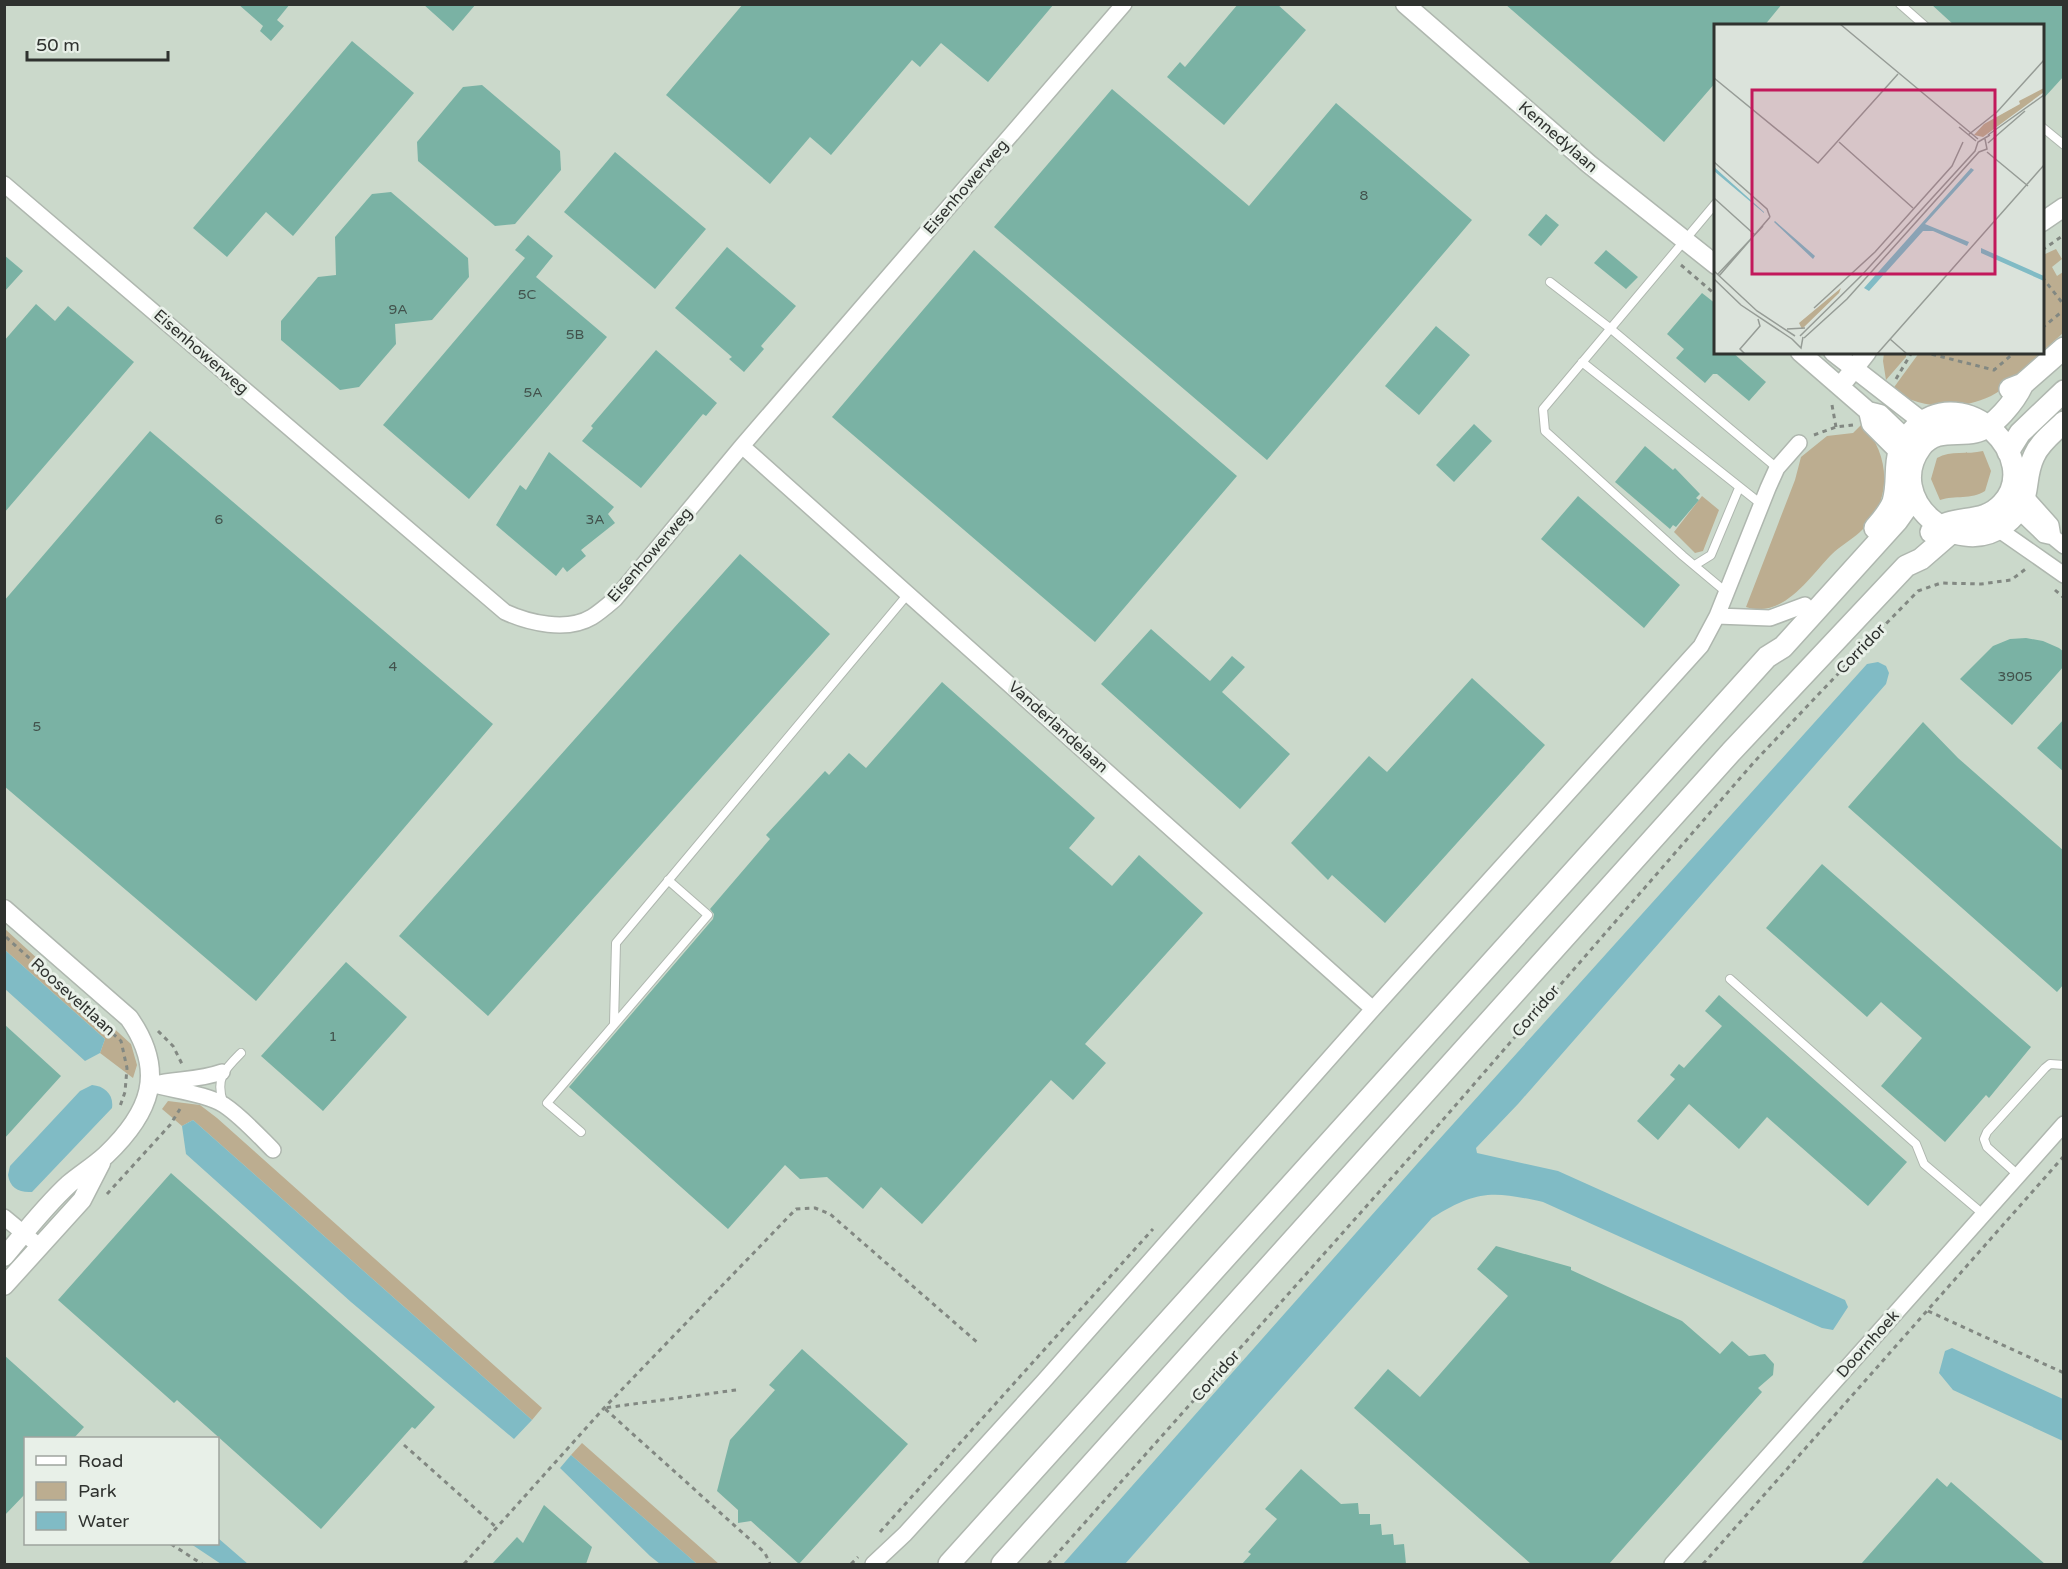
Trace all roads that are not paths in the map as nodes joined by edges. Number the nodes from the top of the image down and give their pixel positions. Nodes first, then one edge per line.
1 (1124, 4) edge
2 (1406, 4) edge
3 (1900, 4) edge
4 (1923, 24) edge
5 (2044, 128) edge
6 (2064, 145) edge
7 (4, 184) edge
8 (1714, 205) edge
9 (2064, 207) edge
10 (2044, 221) edge
11 (1685, 239) junction
12 (1714, 263) edge
13 (1550, 282) dead end
14 (1611, 329) junction
15 (2064, 348) edge
16 (1802, 354) edge
17 (1835, 354) edge
18 (1865, 354) edge
19 (1582, 362) junction
20 (1853, 370) junction
21 (1839, 388) junction
22 (2064, 391) edge
23 (1982, 421) junction
24 (1923, 422) junction
25 (2064, 422) edge
26 (1799, 443) dead end
27 (742, 446) junction
28 (1907, 448) junction
29 (2008, 452) junction
30 (1777, 468) junction
31 (1739, 488) junction
32 (1904, 494) junction
33 (2017, 502) junction
34 (1761, 504) junction
35 (1945, 529) junction
36 (1998, 529) junction
37 (2059, 541) edge
38 (1695, 565) junction
39 (2064, 575) edge
40 (1726, 592) junction
41 (908, 594) junction
42 (1804, 604) junction
43 (1717, 616) junction
44 (1767, 657) junction
45 (668, 880) junction
46 (4, 909) edge
47 (1730, 979) dead end
48 (1373, 1009) junction
49 (614, 1024) junction
50 (241, 1053) dead end
51 (2064, 1065) edge
52 (222, 1072) junction
53 (151, 1084) junction
54 (224, 1104) junction
55 (2064, 1124) edge
56 (581, 1132) dead end
57 (273, 1150) dead end
58 (105, 1156) junction
59 (2018, 1175) junction
60 (1983, 1214) junction
61 (4, 1217) edge
62 (24, 1234) junction
63 (39, 1246) junction
64 (4, 1257) edge
65 (4, 1286) edge
66 (873, 1564) edge
67 (949, 1564) edge
68 (1002, 1564) edge
69 (1672, 1564) edge

1 - 27 street, Eisenhowerweg
2 - 11 street, Kennedylaan
3 - 4 lane
5 - 6 lane
7 - 27 street, Eisenhowerweg
8 - 11 lane
9 - 10 street
11 - 12 street, Kennedylaan
11 - 14 lane
13 - 14 lane
14 - 19 lane
14 - 30 lane
15 - 23 main road
16 - 21 street
17 - 20 street
18 - 20 street
19 - 31 lane
19 - 38 lane
20 - 21 street
20 - 24 street
21 - 28 street
22 - 29 main road
23 - 24 main road
23 - 28 main road
23 - 29 main road
24 - 28 main road
25 - 33 main road
26 - 30 street
27 - 41 street, Vanderlandelaan
28 - 32 main road
29 - 33 main road
30 - 34 street
31 - 34 lane
31 - 38 lane
32 - 35 main road
32 - 42 main road
32 - 44 main road
33 - 35 main road
33 - 36 main road
33 - 37 street
34 - 40 street
35 - 36 main road
35 - 68 main road, Corridor
36 - 39 street
38 - 40 lane
40 - 43 street
41 - 45 lane
41 - 48 street, Vanderlandelaan
42 - 43 street
42 - 44 main road
43 - 48 street
44 - 67 main road
45 - 49 lane
45 - 49 lane
46 - 53 street, Rooseveltlaan
47 - 60 lane
48 - 66 street
49 - 56 lane
50 - 52 lane
51 - 59 lane
52 - 53 street
52 - 54 lane
53 - 54 street
53 - 58 street
54 - 57 street
55 - 59 street, Doornhoek
58 - 62 street
58 - 63 street
59 - 60 street, Doornhoek
60 - 69 street, Doornhoek
61 - 62 street
62 - 63 street
62 - 64 street
63 - 65 street

